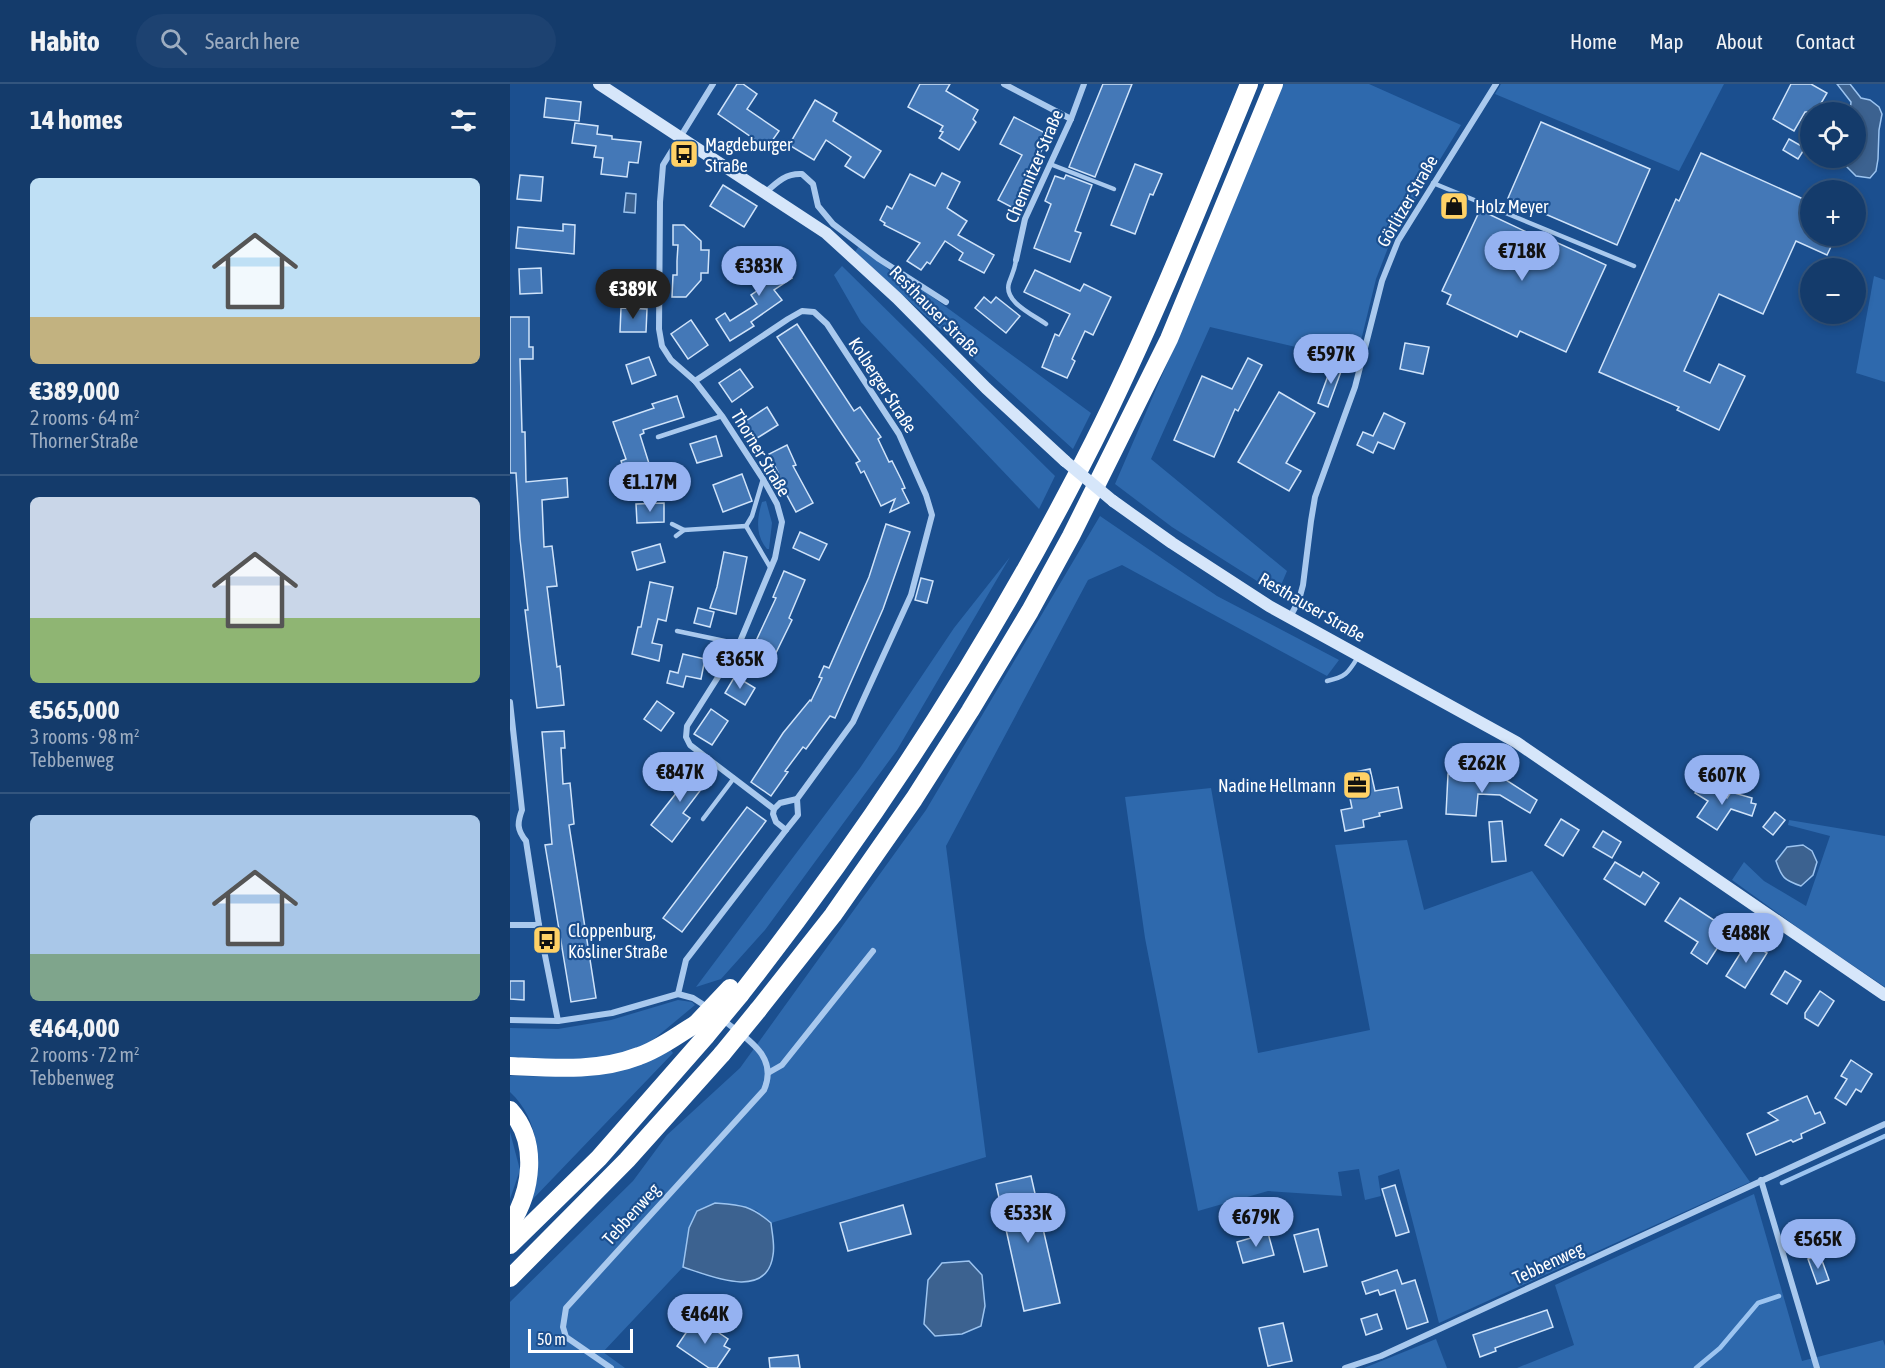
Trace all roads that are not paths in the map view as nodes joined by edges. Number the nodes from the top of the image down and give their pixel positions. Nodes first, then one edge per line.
1 (599, 84) edge
2 (713, 84) edge
3 (1004, 84) edge
4 (1084, 84) edge
5 (1249, 84) edge
6 (1274, 84) edge
7 (1496, 84) edge
8 (1071, 119) junction
9 (680, 136) junction
10 (1050, 164) junction
11 (1433, 183) junction
12 (1114, 189) dead end
13 (765, 193) junction
14 (1016, 260) joint
15 (1634, 266) dead end
16 (946, 303) dead end
17 (1046, 324) dead end
18 (695, 381) junction
19 (722, 416) junction
20 (658, 437) dead end
21 (763, 479) junction
22 (672, 524) dead end
23 (746, 526) junction
24 (684, 530) junction
25 (676, 536) dead end
26 (770, 567) junction
27 (1290, 618) junction
28 (677, 631) dead end
29 (739, 644) junction
30 (1359, 655) junction
31 (1327, 681) dead end
32 (510, 702) edge
33 (734, 778) junction
34 (797, 799) junction
35 (774, 809) junction
36 (703, 819) dead end
37 (514, 826) edge
38 (786, 830) junction
39 (510, 925) edge
40 (539, 925) junction
41 (873, 951) dead end
42 (678, 994) junction
43 (1885, 995) edge
44 (510, 1020) edge
45 (558, 1021) junction
46 (701, 1030) junction
47 (510, 1066) edge
48 (768, 1073) junction
49 (510, 1110) edge
50 (1885, 1124) edge
51 (1761, 1180) junction
52 (510, 1225) edge
53 (510, 1245) edge
54 (510, 1278) edge
55 (611, 1368) edge
56 (1345, 1368) edge
57 (1817, 1368) edge

1 - 9 street, Resthauser Straße
2 - 9 street
3 - 8 street
4 - 8 street, Chemnitzer Straße
5 - 46 highway, bridge
6 - 54 highway, bridge
7 - 11 street, Görlitzer Straße
8 - 10 street, Chemnitzer Straße
9 - 13 street, Resthauser Straße
9 - 18 street, Thorner Straße
10 - 12 lane
10 - 14 street, Chemnitzer Straße
11 - 15 lane
11 - 27 street, Görlitzer Straße
13 - 16 street, Resthauser Straße
13 - 27 street, Resthauser Straße, bridge
14 - 17 lane
18 - 19 street, Thorner Straße
18 - 34 street, Kolberger Straße
19 - 20 lane
19 - 21 street, Thorner Straße
21 - 23 lane
21 - 26 street, Thorner Straße
22 - 24 lane
23 - 24 lane
23 - 26 lane
24 - 25 lane
26 - 29 street, Thorner Straße
27 - 30 street, Resthauser Straße
28 - 29 lane
29 - 33 street, Thorner Straße
30 - 31 lane
30 - 43 street, Resthauser Straße
32 - 37 street
33 - 35 street, Thorner Straße
33 - 36 lane
34 - 35 street
34 - 38 street, Kolberger Straße
35 - 38 street, Thorner Straße
37 - 40 street
38 - 42 street
39 - 40 street
40 - 45 street
41 - 48 street, Tebbenweg
42 - 45 street
42 - 48 street
44 - 45 street
46 - 47 highway
46 - 53 highway
48 - 55 street, Tebbenweg
49 - 52 highway
50 - 51 street, Tebbenweg
51 - 56 street, Tebbenweg
51 - 57 street

